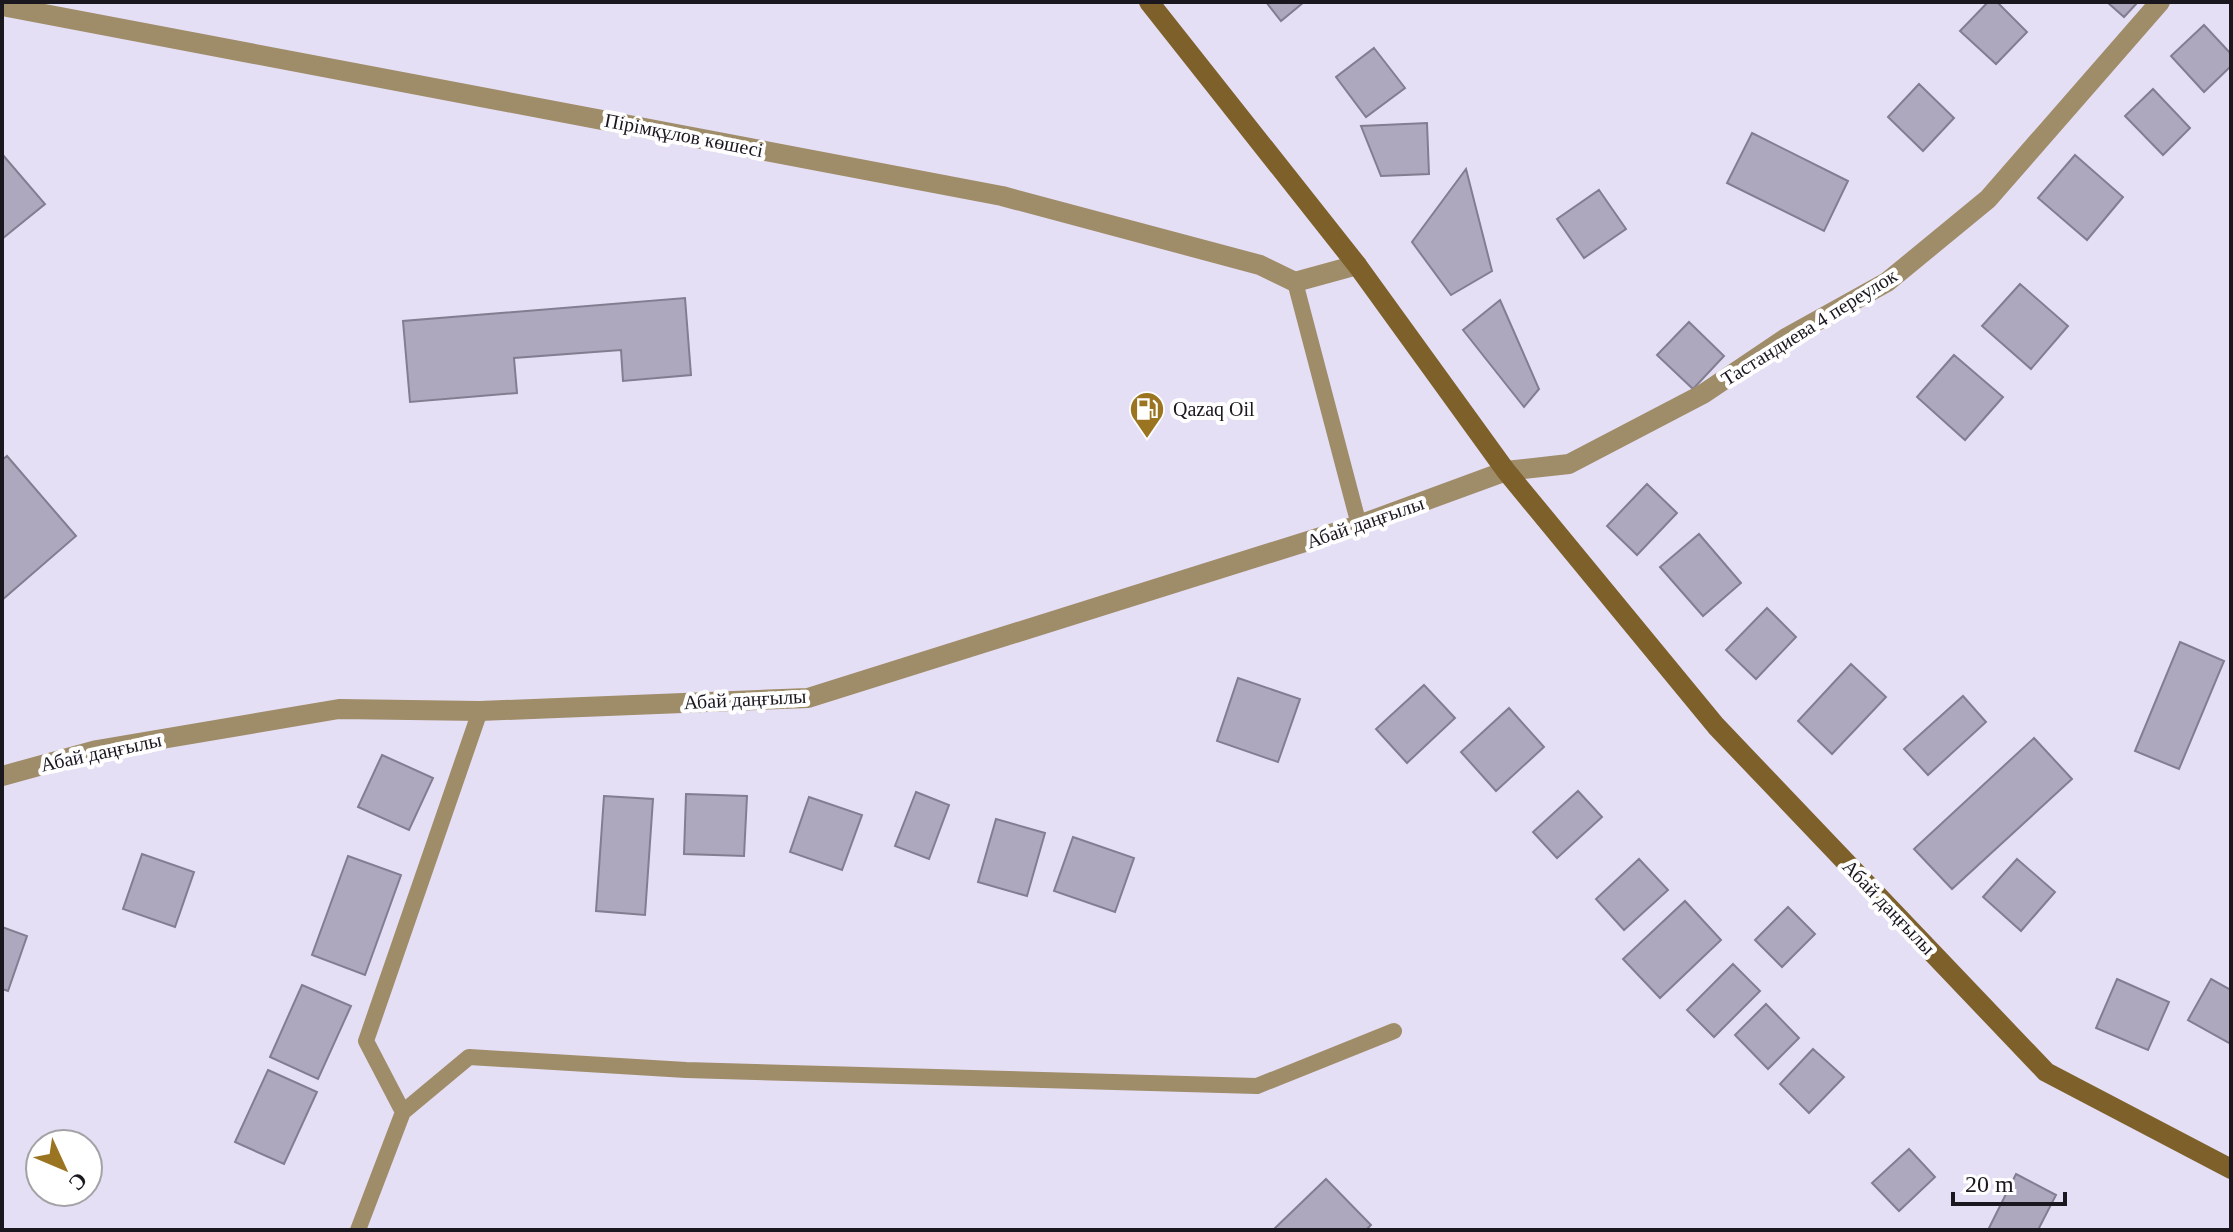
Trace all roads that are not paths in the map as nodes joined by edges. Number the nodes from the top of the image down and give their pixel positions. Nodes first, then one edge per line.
1 (1149, 2) edge
2 (2160, 2) edge
3 (2, 6) edge
4 (1357, 265) junction
5 (1295, 282) junction
6 (1506, 471) junction
7 (1359, 525) junction
8 (480, 711) junction
9 (2, 776) edge
10 (1394, 1031) dead end
11 (403, 1112) junction
12 (2231, 1169) edge
13 (358, 1230) edge

1 - 4 street, Абай даңғылы
2 - 6 street, Тастандиева 4 переулок
3 - 5 street, Пірімқұлов көшесі
4 - 5 street
4 - 6 street, Абай даңғылы
5 - 7 lane
6 - 7 street, Абай даңғылы
6 - 12 street, Абай даңғылы
7 - 8 street, Абай даңғылы
8 - 9 street, Абай даңғылы
8 - 11 lane
10 - 11 lane
11 - 13 lane

